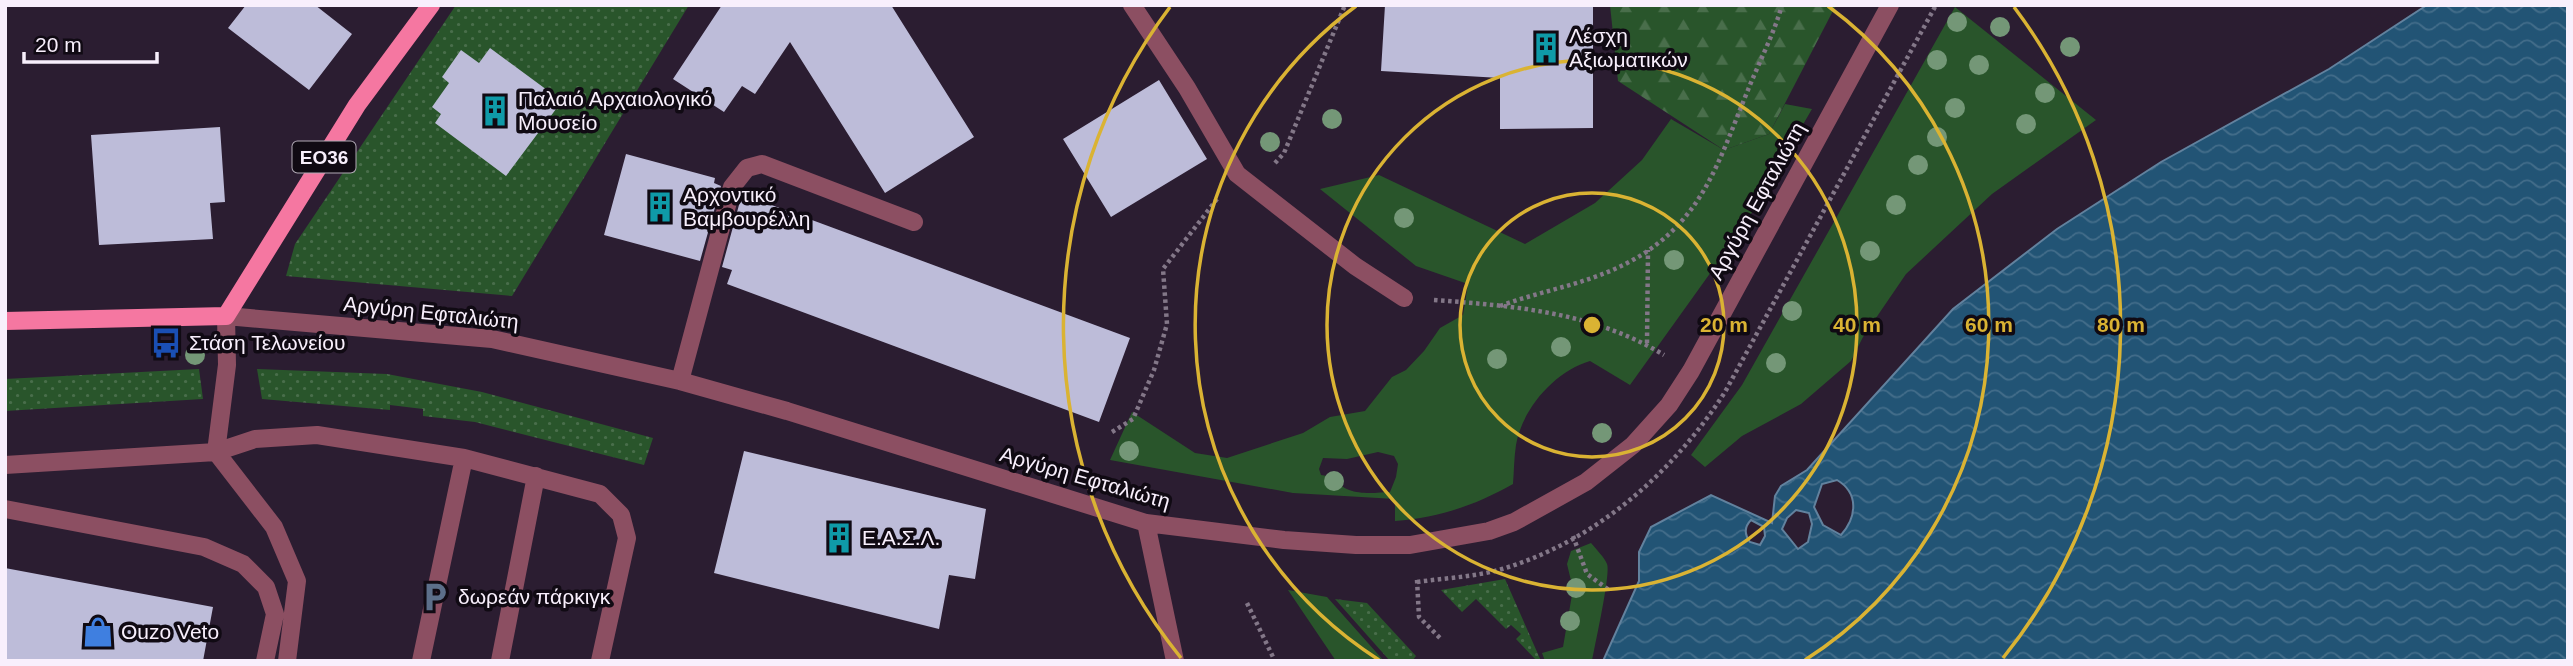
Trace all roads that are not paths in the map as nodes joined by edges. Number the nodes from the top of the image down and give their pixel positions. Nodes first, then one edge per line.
1 (431, 5) edge
2 (1132, 5) edge
3 (1890, 5) edge
4 (914, 222) dead end
5 (1404, 298) road end
6 (226, 316) junction
7 (5, 321) edge
8 (680, 381) junction
9 (216, 452) junction
10 (464, 458) junction
11 (5, 466) edge
12 (537, 476) junction
13 (5, 509) edge
14 (1146, 523) junction
15 (265, 661) edge
16 (287, 661) edge
17 (421, 661) edge
18 (500, 661) edge
19 (600, 661) edge
20 (1175, 661) edge

1 - 6 main road, ΕΟ36
2 - 5 street
3 - 14 street, Αργύρη Εφταλιώτη
4 - 8 street
6 - 7 main road, Αργύρη Εφταλιώτη
6 - 8 street, Αργύρη Εφταλιώτη
6 - 9 street
8 - 14 street, Αργύρη Εφταλιώτη
9 - 10 street
9 - 11 street
9 - 16 street
10 - 12 street
10 - 17 street
12 - 18 street
12 - 19 street
13 - 15 street
14 - 20 street

